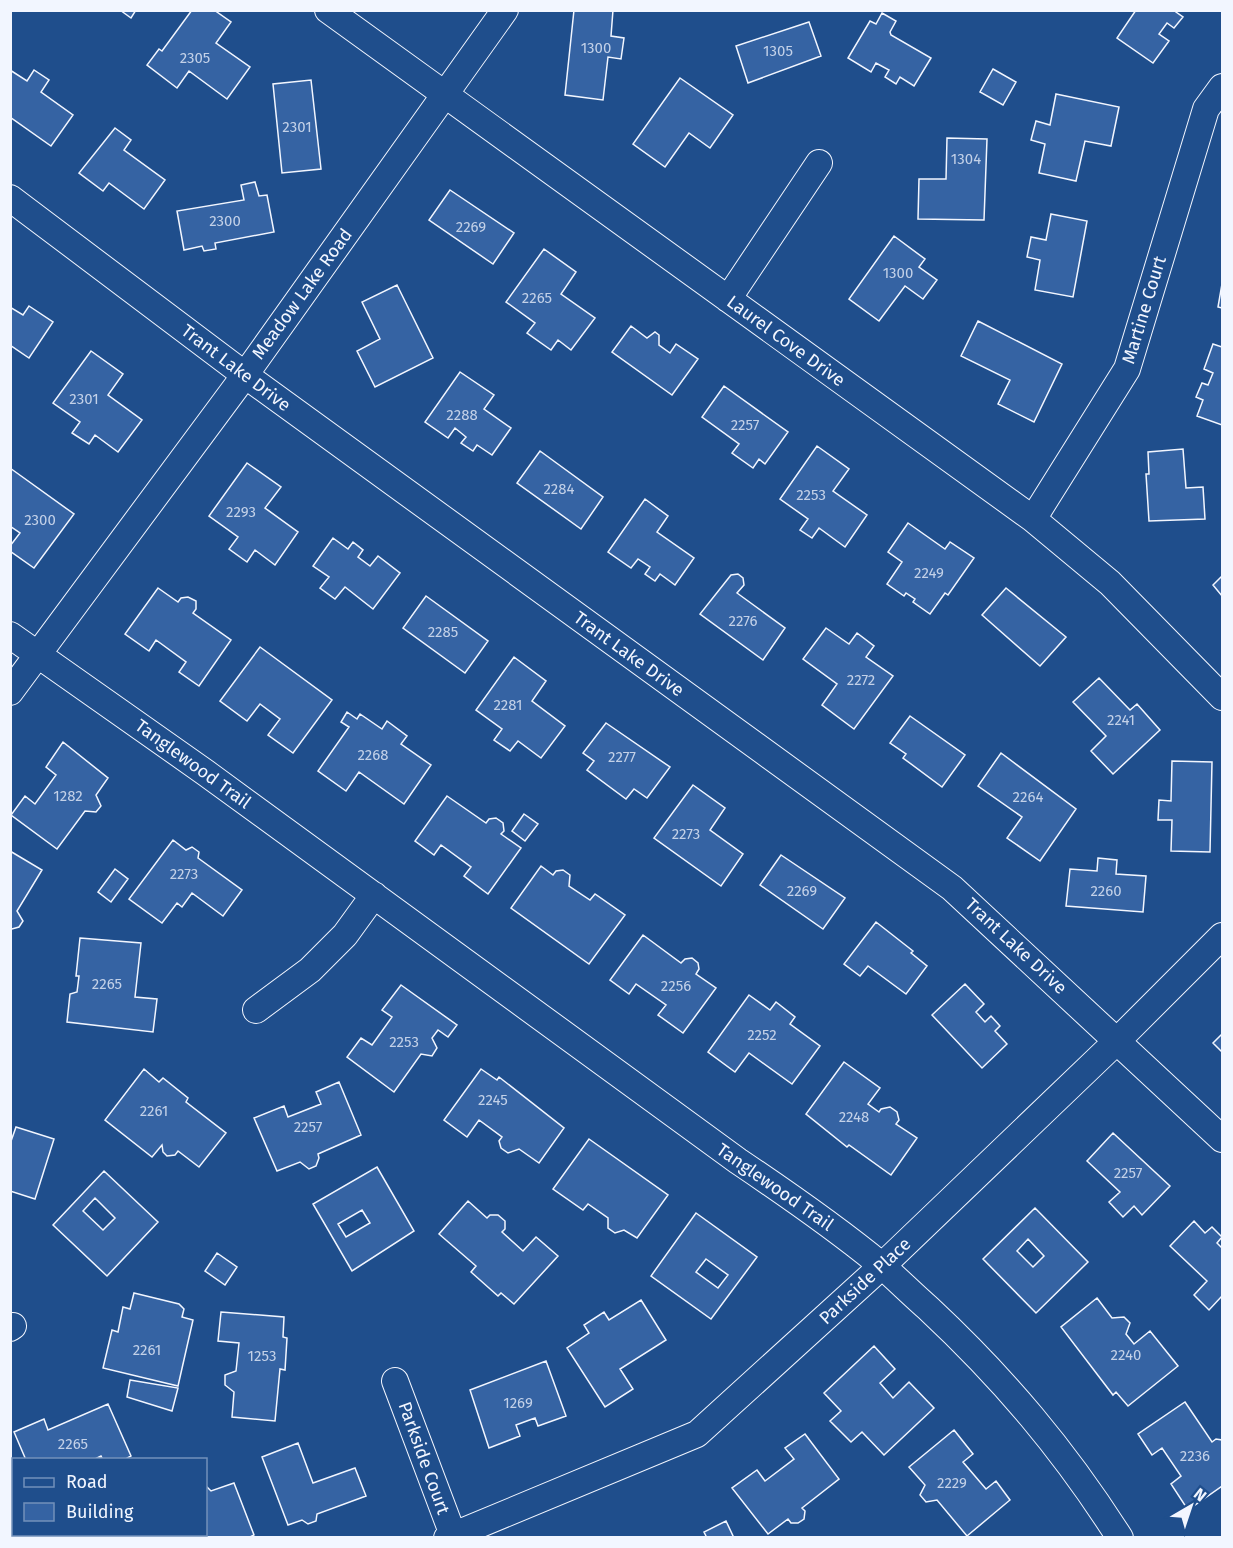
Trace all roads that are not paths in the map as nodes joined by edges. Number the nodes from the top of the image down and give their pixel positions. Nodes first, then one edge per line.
1 (328, 10) edge
2 (505, 10) edge
3 (1222, 87) edge
4 (445, 94) junction
5 (819, 163) dead end
6 (10, 198) edge
7 (728, 299) junction
8 (244, 375) junction
9 (1033, 519) junction
10 (10, 634) edge
11 (38, 654) junction
12 (10, 692) edge
13 (1222, 697) edge
14 (374, 896) junction
15 (1222, 936) edge
16 (256, 1010) dead end
17 (1118, 1040) junction
18 (1222, 1139) edge
19 (882, 1266) junction
20 (395, 1381) dead end
21 (450, 1536) edge
22 (1120, 1538) edge

1 - 4 street, Laurel Cove Drive
2 - 4 street, Meadow Lake Road
3 - 9 street, Martine Court
4 - 7 street, Laurel Cove Drive
4 - 8 street, Meadow Lake Road
5 - 7 street
6 - 8 street, Trant Lake Drive
7 - 9 street, Laurel Cove Drive
8 - 11 street, Meadow Lake Road
8 - 17 street, Trant Lake Drive
9 - 13 street, Laurel Cove Drive
10 - 11 street, Tanglewood Trail
11 - 12 street, Meadow Lake Road
11 - 14 street, Tanglewood Trail
14 - 16 street
14 - 19 street, Tanglewood Trail
15 - 17 street, Parkside Place
17 - 18 street, Trant Lake Drive
17 - 19 street, Parkside Place
19 - 21 street, Parkside Place
19 - 22 street, Tanglewood Trail
20 - 21 street, Parkside Court

